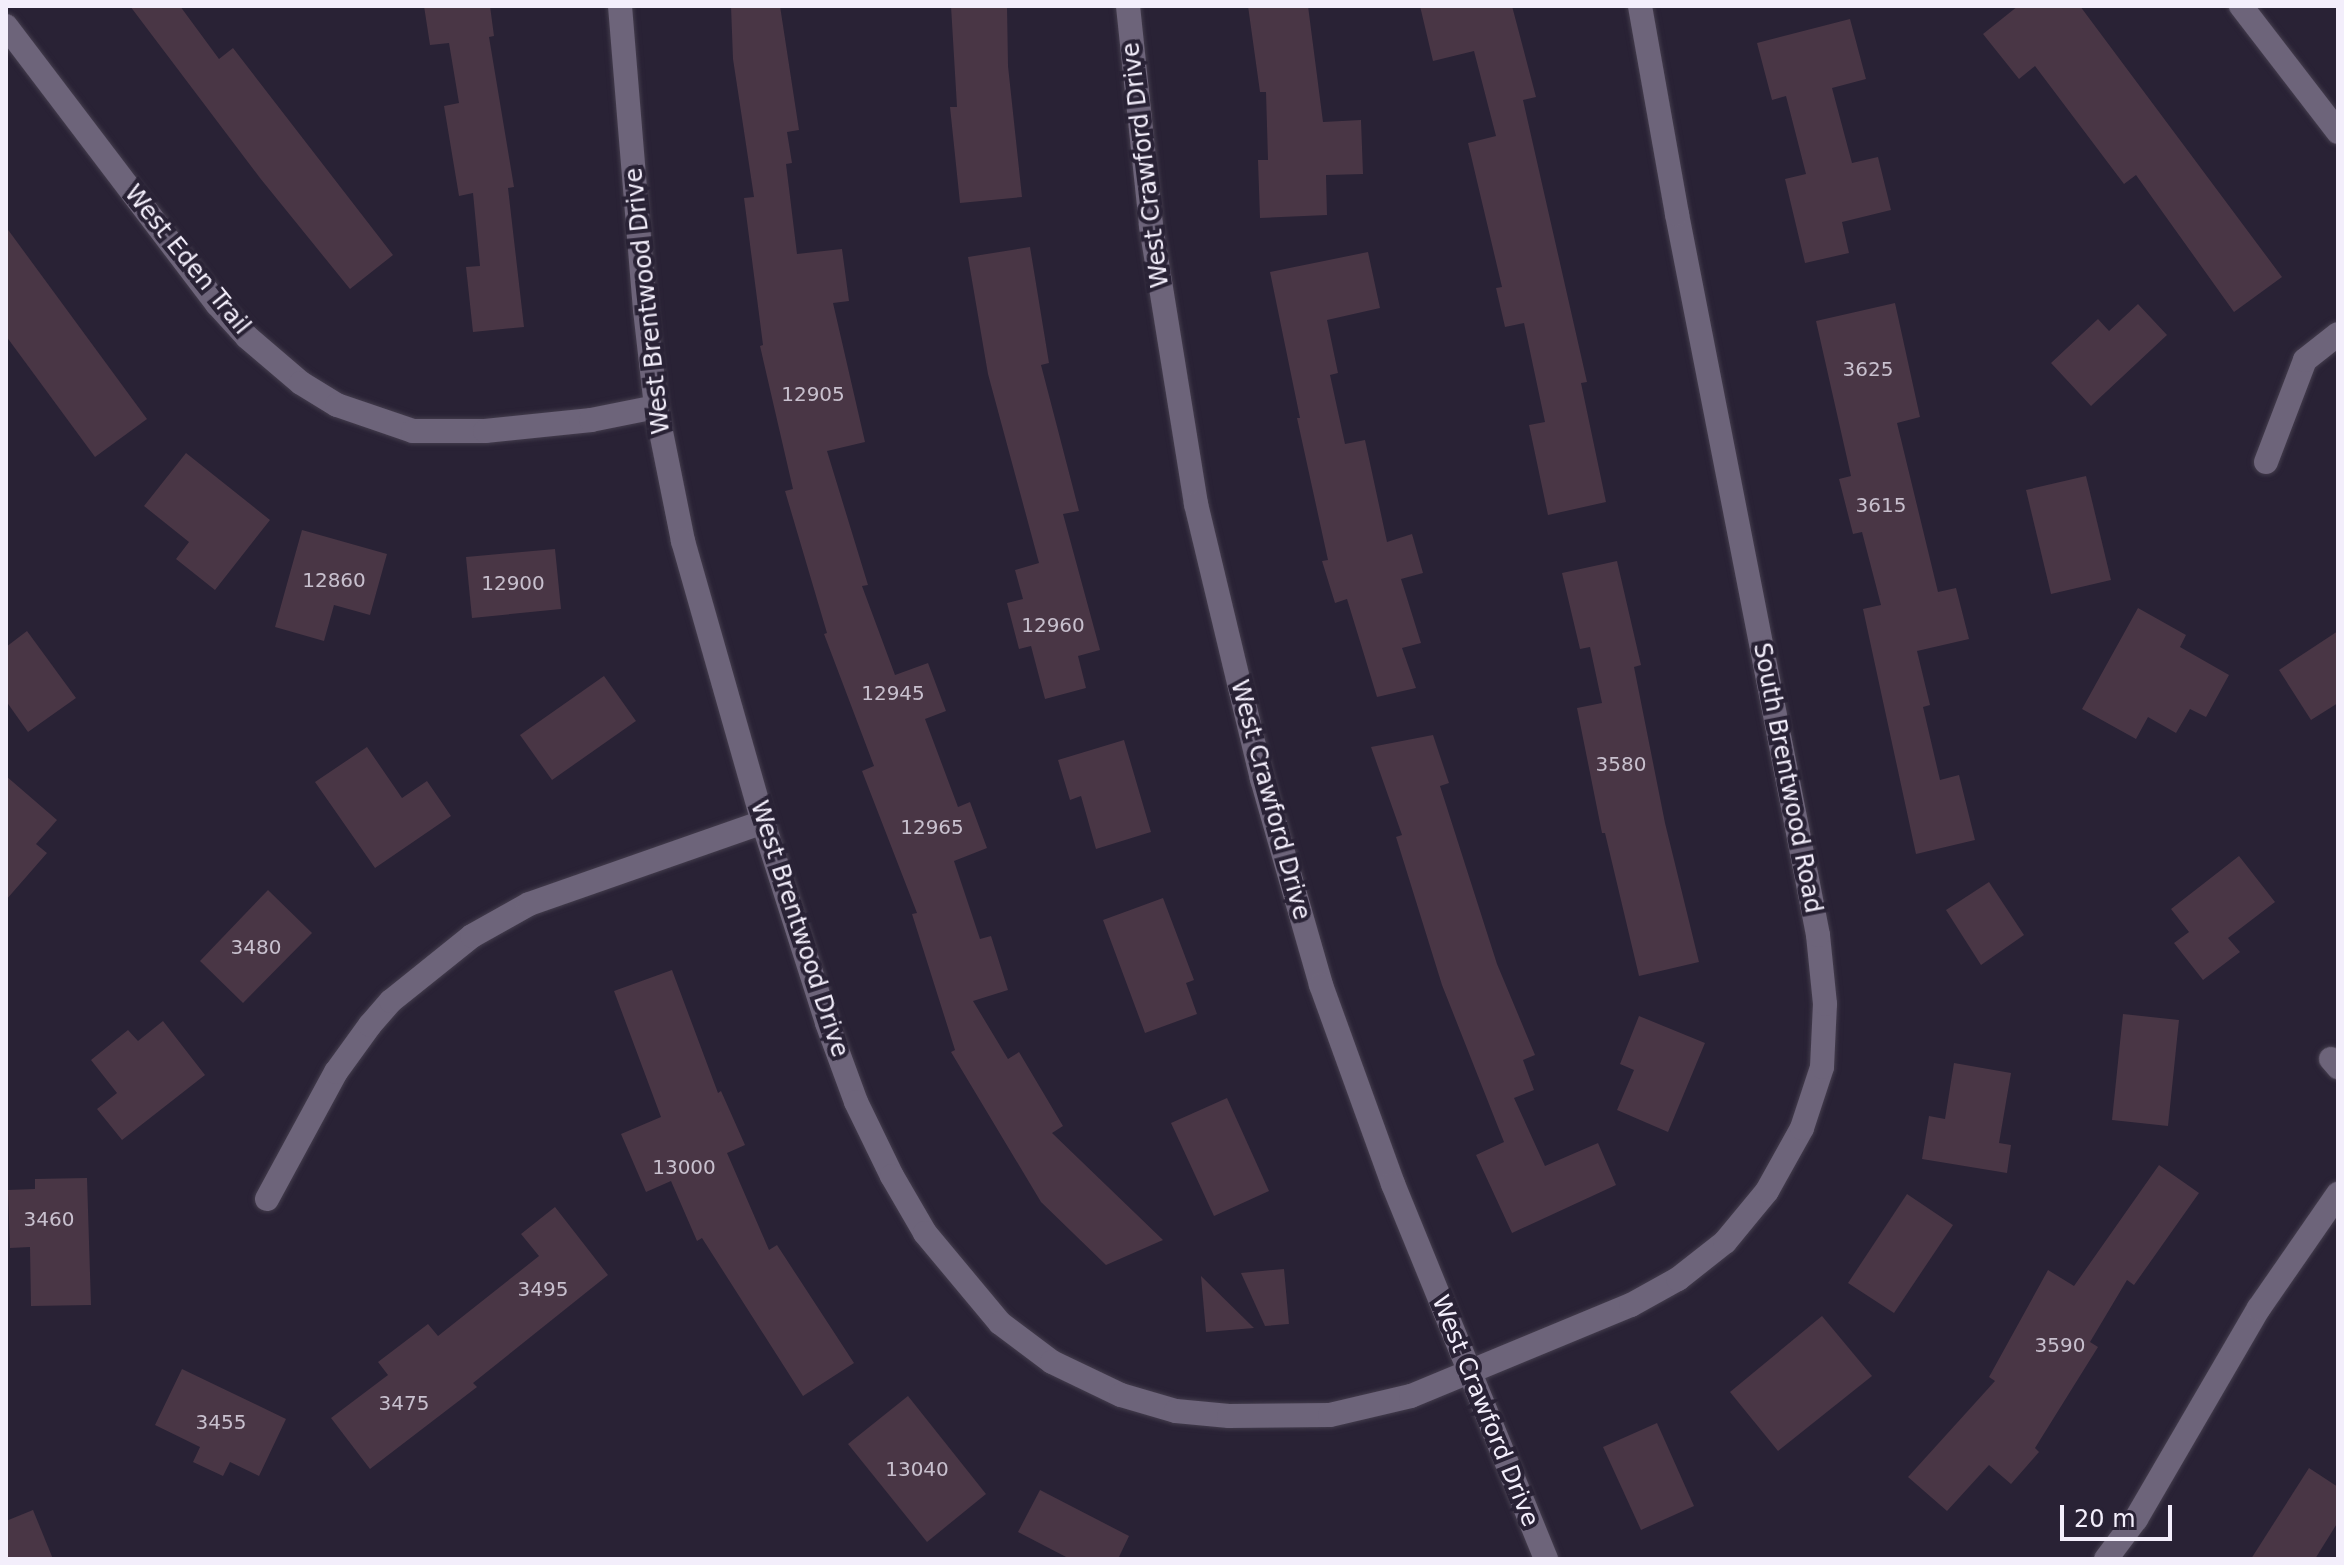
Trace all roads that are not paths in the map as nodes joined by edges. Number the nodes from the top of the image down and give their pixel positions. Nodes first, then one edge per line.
1 (620, 6) edge
2 (1128, 6) edge
3 (1640, 6) edge
4 (2241, 6) edge
5 (6, 26) edge
6 (2338, 132) edge
7 (2338, 334) edge
8 (656, 407) junction
9 (2266, 462) dead end
10 (763, 822) junction
11 (2338, 1194) edge
12 (267, 1199) dead end
13 (1467, 1372) junction
14 (1546, 1559) edge
15 (2106, 1559) edge

1 - 8 street, West Brentwood Drive
2 - 13 street, West Crawford Drive
3 - 13 street, South Brentwood Road
4 - 6 street
5 - 8 street, West Eden Trail
7 - 9 street
8 - 10 street, West Brentwood Drive
10 - 12 street
10 - 13 street, West Brentwood Drive
11 - 15 street
13 - 14 street, West Crawford Drive

